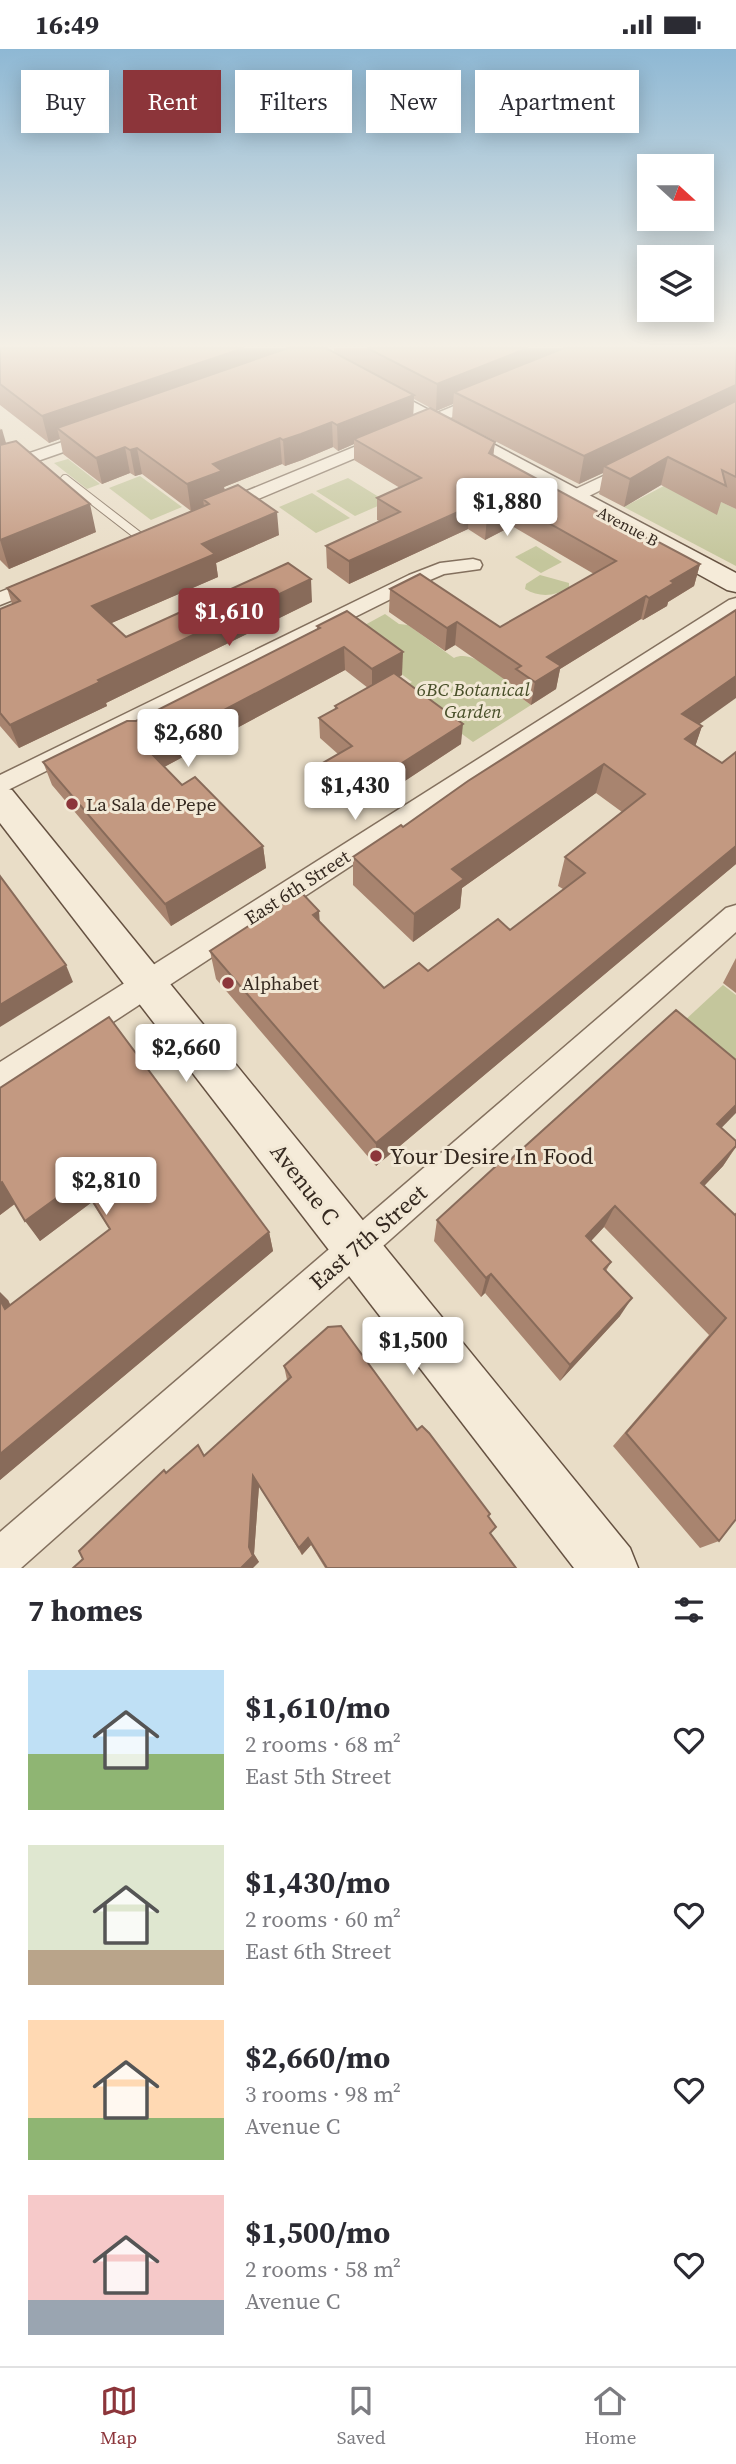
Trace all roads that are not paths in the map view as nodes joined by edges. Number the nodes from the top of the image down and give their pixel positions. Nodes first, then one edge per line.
1 (432, 420) joint
2 (105, 432) edge
3 (649, 459) edge
4 (0, 469) edge
5 (65, 479) edge
6 (573, 497) junction
7 (205, 514) edge
8 (150, 537) joint
9 (120, 549) edge
10 (473, 565) dead end
11 (60, 574) edge
12 (736, 584) edge
13 (0, 599) edge
14 (736, 604) edge
15 (0, 785) edge
16 (0, 799) edge
17 (736, 916) edge
18 (147, 984) junction
19 (0, 1079) edge
20 (356, 1248) junction
21 (0, 1559) edge
22 (610, 1568) edge

1 - 6 street, Avenue B
1 - 7 street
2 - 4 street
3 - 6 street
5 - 8 lane
6 - 12 street, Avenue B
8 - 9 street
10 - 15 street
11 - 13 street
14 - 18 street, East 6th Street
16 - 18 street, Avenue C
17 - 20 street, East 7th Street
18 - 19 street, East 6th Street
18 - 20 street, Avenue C
20 - 21 street, East 7th Street
20 - 22 street, Avenue C

